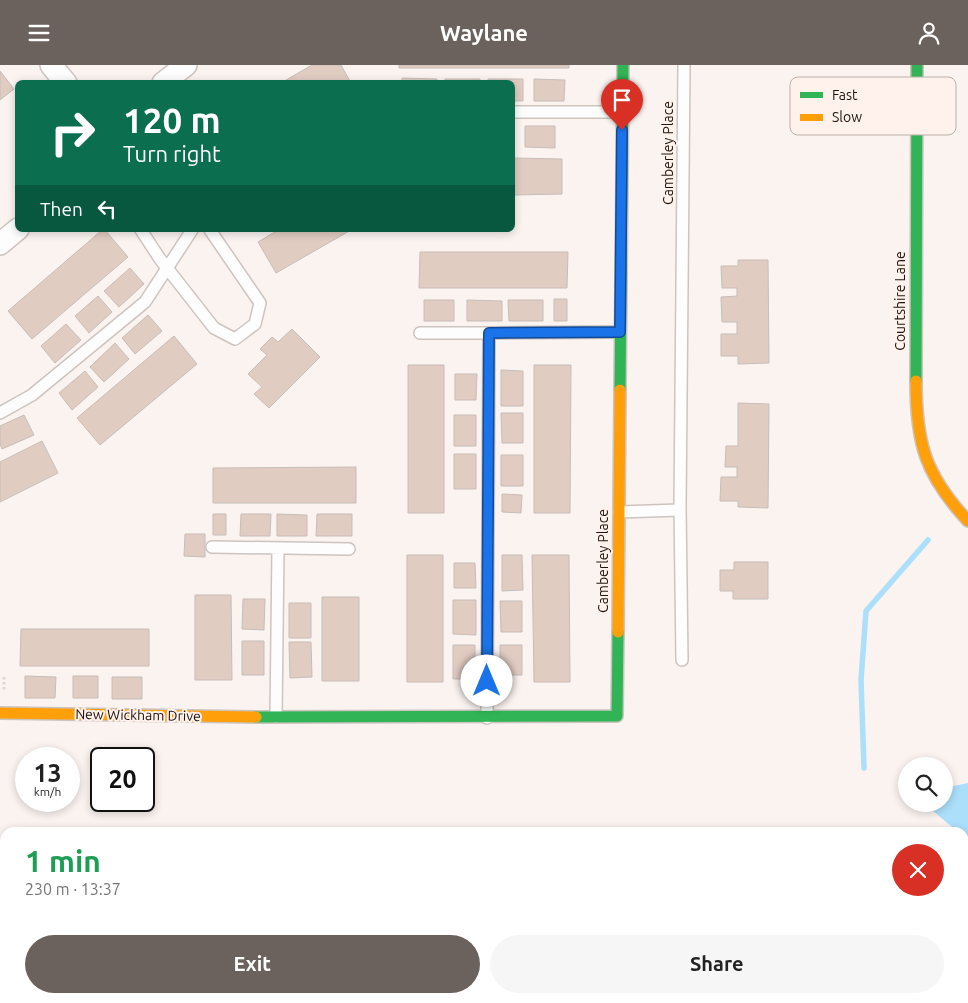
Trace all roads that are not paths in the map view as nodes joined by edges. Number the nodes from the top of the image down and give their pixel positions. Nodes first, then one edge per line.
1 (51, 65) edge
2 (186, 65) edge
3 (623, 65) edge
4 (684, 65) edge
5 (64, 80) edge
6 (167, 80) edge
7 (622, 112) junction
8 (515, 113) edge
9 (917, 135) edge
10 (15, 232) edge
11 (142, 232) edge
12 (191, 232) edge
13 (211, 232) edge
14 (0, 244) edge
15 (167, 267) junction
16 (620, 332) junction
17 (420, 333) dead end
18 (489, 333) junction
19 (0, 413) edge
20 (680, 510) junction
21 (619, 512) junction
22 (968, 521) edge
23 (212, 547) dead end
24 (278, 548) junction
25 (349, 549) dead end
26 (682, 660) dead end
27 (0, 713) edge
28 (276, 717) junction
29 (487, 717) junction

1 - 5 street
2 - 6 street
3 - 7 street, Camberley Place
4 - 20 lane, Camberley Place
7 - 8 lane
7 - 16 street, Camberley Place
9 - 22 street, Courtshire Lane
10 - 14 street
11 - 15 lane
12 - 15 lane
13 - 15 lane
15 - 19 lane
16 - 18 lane
16 - 21 street, Camberley Place
17 - 18 lane
18 - 29 lane
20 - 21 lane
20 - 26 lane, Camberley Place
21 - 29 street, Camberley Place
23 - 24 lane
24 - 25 lane
24 - 28 lane
27 - 28 street, New Wickham Drive
28 - 29 street, Camberley Place

